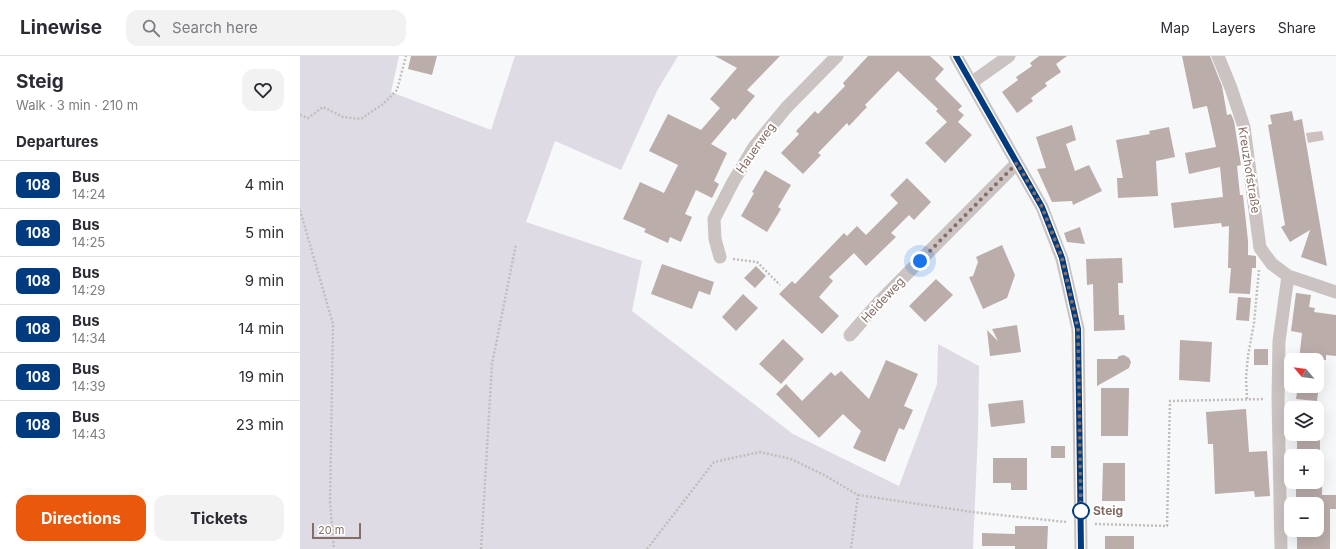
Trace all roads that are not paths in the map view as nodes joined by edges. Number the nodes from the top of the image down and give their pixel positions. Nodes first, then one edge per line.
1 (837, 56) edge
2 (956, 56) edge
3 (1009, 56) edge
4 (1218, 56) edge
5 (971, 83) junction
6 (1017, 163) junction
7 (720, 257) road end
8 (1288, 276) junction
9 (1336, 292) edge
10 (850, 335) dead end
11 (1081, 549) edge
12 (1281, 549) edge

1 - 7 street, Hauerweg
2 - 5 street
3 - 5 street
4 - 8 street, Kreuzhofstraße
5 - 6 street
6 - 10 street, Heideweg
6 - 11 street
8 - 9 street, Kreuzhofstraße
8 - 12 street

